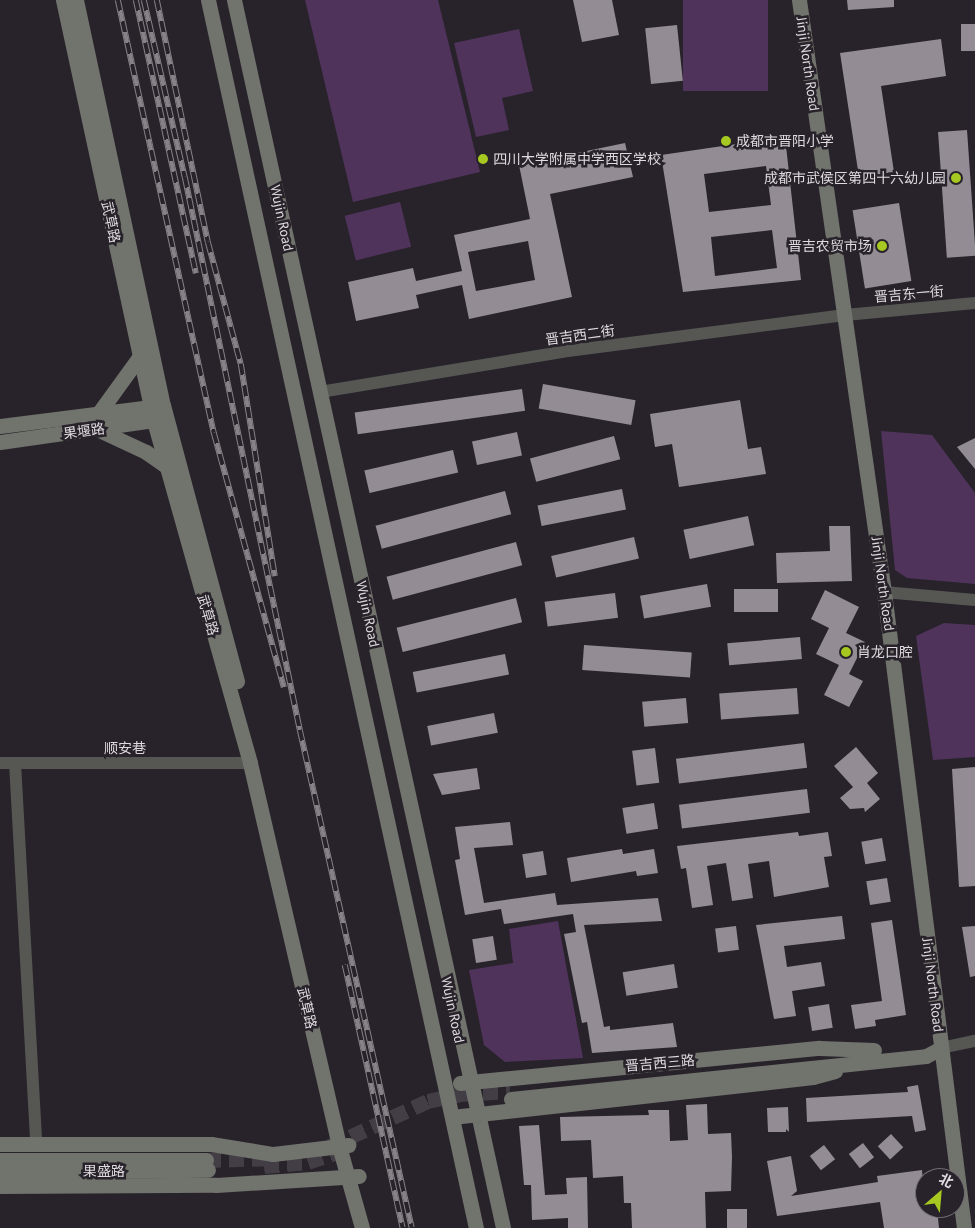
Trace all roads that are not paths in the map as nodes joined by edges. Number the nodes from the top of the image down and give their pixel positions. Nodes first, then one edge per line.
1 (63, 0) edge
2 (76, 0) edge
3 (208, 0) edge
4 (234, 0) edge
5 (799, 0) edge
6 (975, 303) edge
7 (845, 315) junction
8 (140, 356) junction
9 (320, 392) junction
10 (159, 413) junction
11 (98, 422) junction
12 (0, 426) edge
13 (0, 442) edge
14 (166, 466) junction
15 (884, 592) junction
16 (975, 600) edge
17 (0, 763) edge
18 (15, 763) junction
19 (250, 763) junction
20 (975, 1041) edge
21 (941, 1048) junction
22 (874, 1055) junction
23 (468, 1082) junction
24 (445, 1085) junction
25 (510, 1095) tunnel mouth
26 (478, 1116) junction
27 (452, 1117) junction
28 (0, 1144) edge
29 (36, 1144) junction
30 (343, 1145) junction
31 (0, 1160) edge
32 (0, 1172) edge
33 (355, 1177) junction
34 (0, 1186) edge
35 (362, 1228) edge
36 (372, 1228) edge
37 (476, 1228) edge
38 (503, 1228) edge
39 (964, 1228) edge

1 - 8 street, 武草路
2 - 10 street, 武草路
3 - 24 street, Wujin Road
4 - 9 street, Wujin Road
5 - 7 street, Jinji North Road
6 - 7 street, 晋吉东一街
7 - 9 street, 晋吉西二街
7 - 15 street, Jinji North Road
8 - 10 street, 武草路
8 - 11 street
9 - 23 street, Wujin Road
10 - 11 street, 果堰路
10 - 14 street, 武草路
10 - 30 street, 武草路
11 - 12 street, 果堰路
11 - 13 street, 果堰路
11 - 14 street
14 - 19 street, 武草路
15 - 16 street
15 - 21 street, Jinji North Road
17 - 18 street, 顺安巷
18 - 19 street, 顺安巷
18 - 29 street
19 - 30 street, 武草路
20 - 21 street
21 - 22 street, 晋吉西三路
21 - 39 street, Jinji North Road
22 - 23 street, 晋吉西三路
22 - 25 street, 晋吉西三路
22 - 26 street, 晋吉西三路
23 - 24 street, 晋吉西三路
23 - 26 street, Wujin Road
24 - 27 street, Wujin Road
26 - 27 street, 晋吉西三路
26 - 38 street, Wujin Road
27 - 37 street, Wujin Road
28 - 29 street
29 - 30 street
30 - 33 street, 武草路
31 - 32 street, 果盛路
33 - 34 street
33 - 35 street, 武草路
33 - 36 street, 武草路

